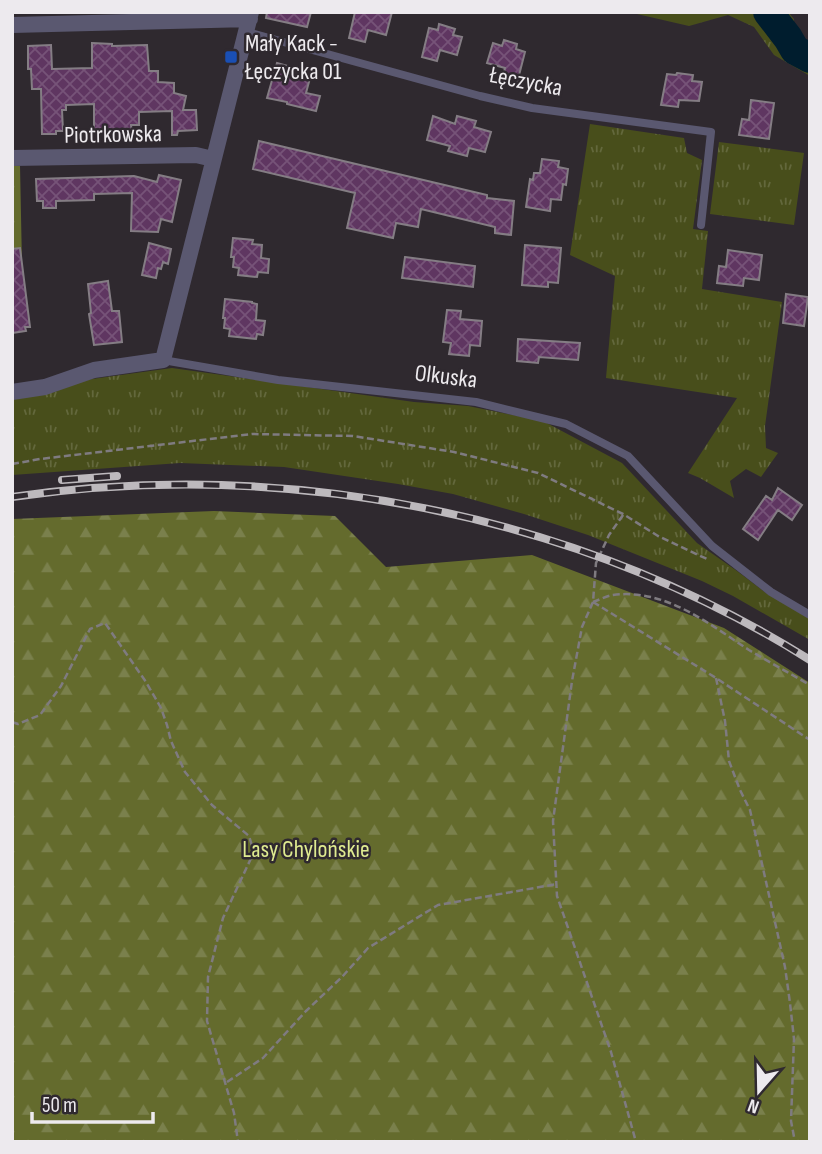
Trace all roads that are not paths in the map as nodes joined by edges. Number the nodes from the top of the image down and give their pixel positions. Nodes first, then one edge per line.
1 (249, 21) edge
2 (12, 25) edge
3 (12, 159) edge
4 (213, 159) junction
5 (701, 225) dead end
6 (163, 360) junction
7 (12, 392) edge
8 (810, 615) edge

1 - 2 street
1 - 4 street
1 - 5 lane, Łęczycka
3 - 4 street, Piotrkowska
4 - 6 street
6 - 7 street, Olkuska
6 - 8 lane, Olkuska

